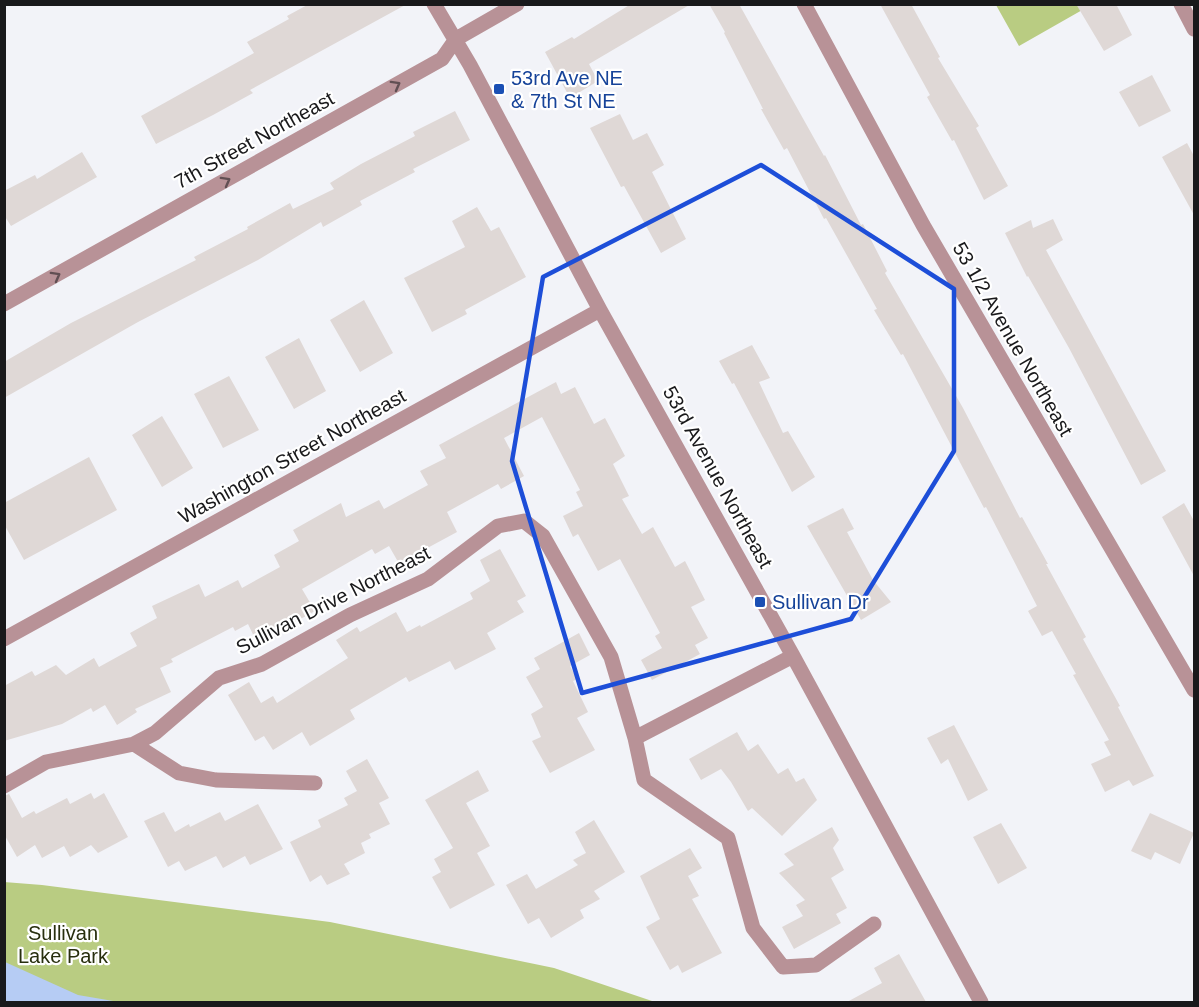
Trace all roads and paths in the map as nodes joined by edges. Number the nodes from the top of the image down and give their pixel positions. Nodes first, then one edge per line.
1 (434, 4) edge
2 (517, 4) edge
3 (804, 4) edge
4 (1181, 4) edge
5 (1194, 29) edge
6 (456, 39) junction
7 (4, 304) edge
8 (600, 310) junction
9 (4, 639) edge
10 (793, 656) junction
11 (1194, 690) edge
12 (635, 738) junction
13 (134, 744) junction
14 (315, 783) dead end
15 (4, 786) edge
16 (874, 924) dead end
17 (981, 1002) edge

1 - 6 street, 53rd Avenue Northeast
2 - 6 street, 7th Street Northeast
3 - 11 street, 53 1/2 Avenue Northeast
4 - 5 street
7 -> 6 street, 7th Street Northeast
6 - 8 street, 53rd Avenue Northeast
8 - 9 street, Washington Street Northeast
8 - 10 street, 53rd Avenue Northeast
10 - 12 street
10 - 17 street, 53rd Avenue Northeast
12 - 13 street, Sullivan Drive Northeast
12 - 16 street, Sullivan Drive Northeast
13 - 14 street
13 - 15 street, Sullivan Drive Northeast

